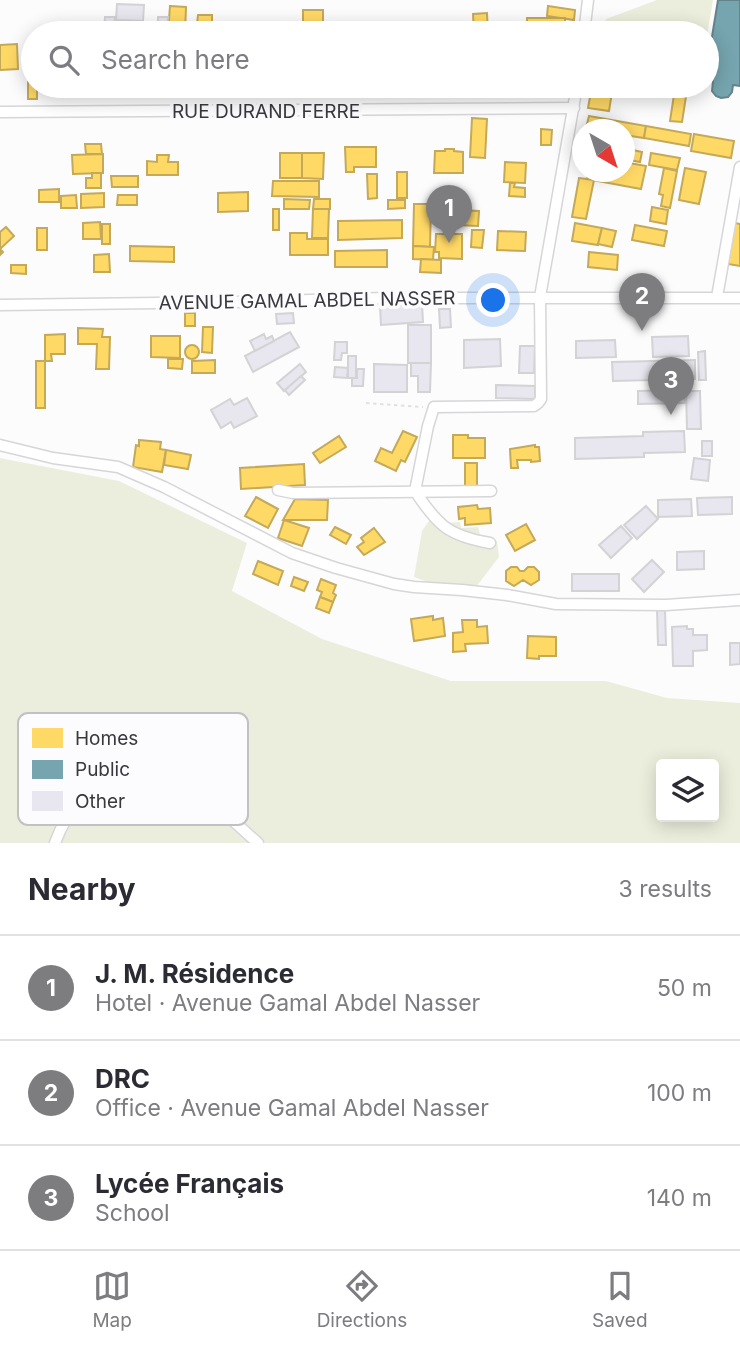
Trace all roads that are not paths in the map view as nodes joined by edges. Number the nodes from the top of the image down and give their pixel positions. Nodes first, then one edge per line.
1 (588, 0) edge
2 (585, 21) edge
3 (575, 98) edge
4 (574, 108) junction
5 (0, 113) edge
6 (740, 167) edge
7 (540, 297) junction
8 (717, 298) junction
9 (740, 298) edge
10 (0, 305) edge
11 (0, 445) edge
12 (278, 490) dead end
13 (415, 491) junction
14 (491, 491) dead end
15 (490, 543) dead end
16 (740, 600) edge
17 (63, 825) edge
18 (237, 825) edge
19 (55, 843) edge
20 (258, 843) edge

1 - 2 street
3 - 4 street
4 - 5 street, RUE DURAND FERRE
4 - 7 street
6 - 8 street
7 - 8 street, AVENUE GAMAL ABDEL NASSER
7 - 10 street, AVENUE GAMAL ABDEL NASSER
7 - 13 street
8 - 9 street, AVENUE GAMAL ABDEL NASSER
11 - 16 street
12 - 13 street
13 - 14 street
13 - 15 street
17 - 19 street
18 - 20 street

